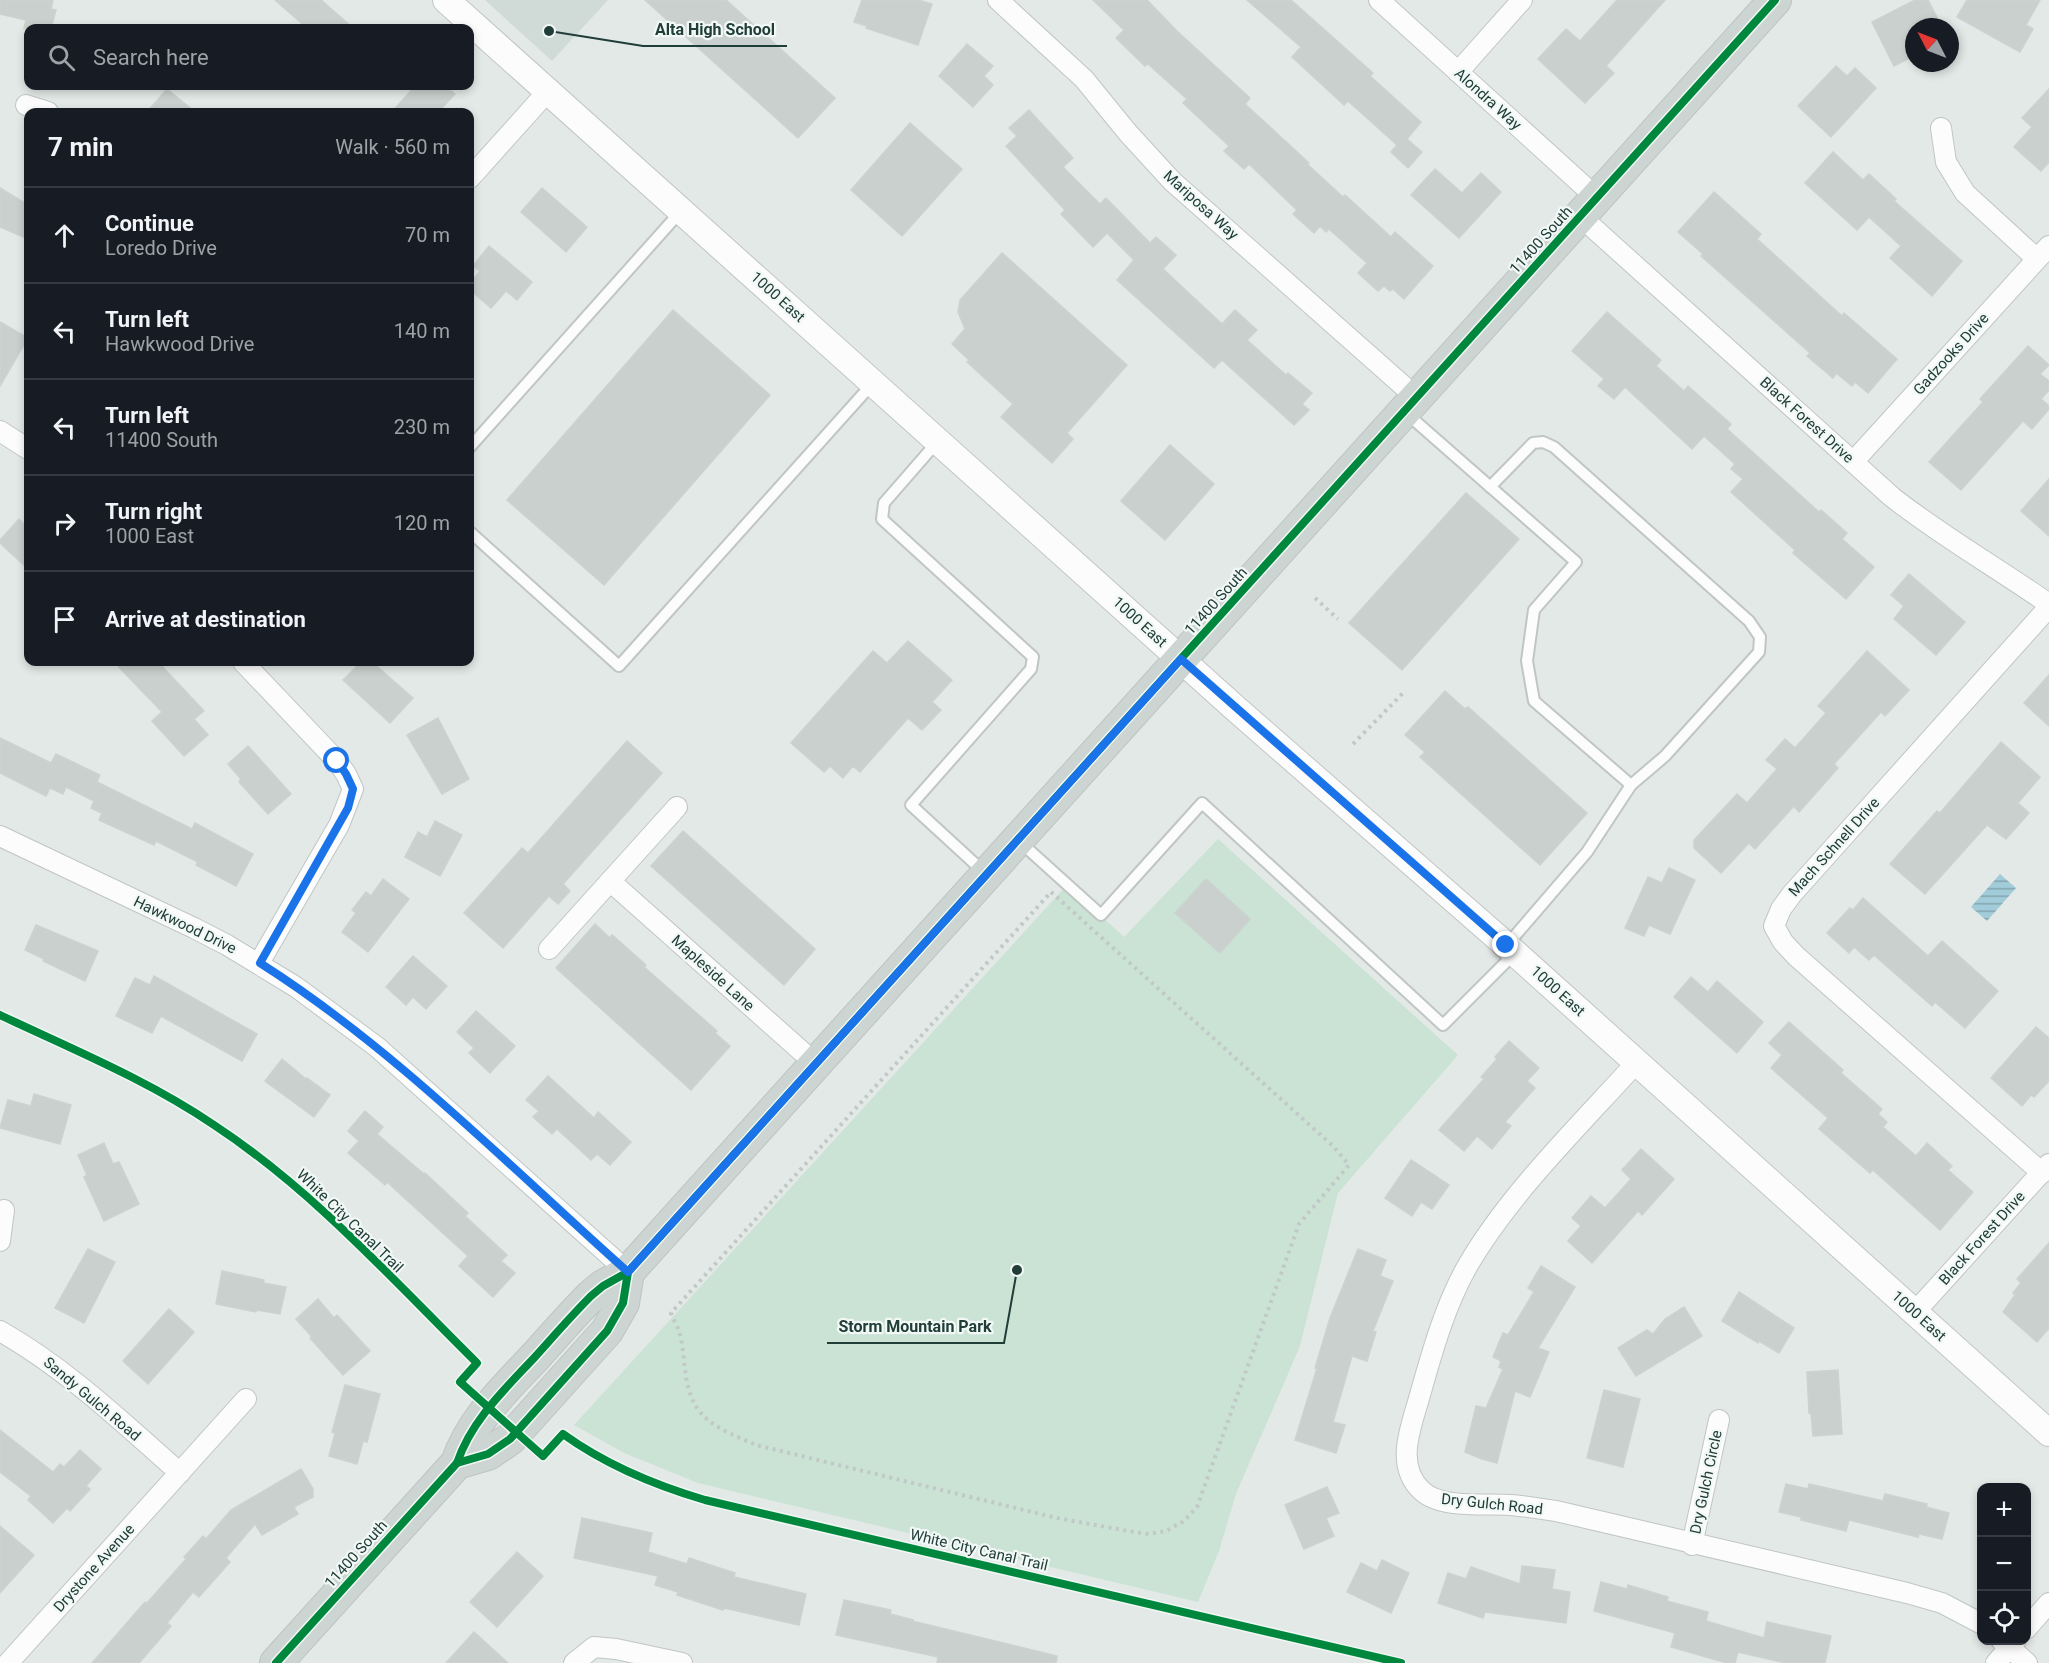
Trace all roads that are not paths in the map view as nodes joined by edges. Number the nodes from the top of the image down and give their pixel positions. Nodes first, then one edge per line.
1 (446, 0) edge
2 (998, 0) edge
3 (1379, 0) edge
4 (1522, 0) edge
5 (1775, 0) edge
6 (473, 24) edge
7 (474, 25) edge
8 (1458, 72) junction
9 (548, 91) junction
10 (26, 105) dead end
11 (35, 108) edge
12 (1941, 128) dead end
13 (474, 174) edge
14 (1588, 207) junction
15 (681, 211) junction
16 (2043, 252) edge
17 (873, 382) junction
18 (1410, 405) junction
19 (0, 430) edge
20 (938, 441) junction
21 (474, 443) edge
22 (24, 446) edge
23 (1853, 462) junction
24 (1491, 487) junction
25 (474, 536) edge
26 (2049, 605) edge
27 (1181, 659) junction
28 (247, 666) edge
29 (1631, 785) junction
30 (677, 807) dead end
31 (0, 836) edge
32 (1018, 840) junction
33 (987, 875) junction
34 (610, 881) junction
35 (549, 949) dead end
36 (1511, 949) junction
37 (260, 963) junction
38 (1636, 1063) junction
39 (816, 1064) junction
40 (2045, 1169) edge
41 (4, 1210) dead end
42 (0, 1241) edge
43 (628, 1272) junction
44 (1915, 1312) junction
45 (0, 1331) edge
46 (246, 1399) dead end
47 (1719, 1420) dead end
48 (2049, 1433) edge
49 (180, 1473) junction
50 (1692, 1545) junction
51 (2049, 1603) edge
52 (1977, 1621) edge
53 (2031, 1623) edge
54 (2008, 1645) edge
55 (2011, 1645) edge
56 (8, 1663) edge
57 (276, 1663) edge
58 (574, 1663) edge
59 (682, 1663) edge
60 (1996, 1663) edge
61 (2027, 1663) edge

1 - 6 street, 1000 East
2 - 18 street, Mariposa Way
3 - 8 street, Alondra Way
4 - 8 street
5 - 14 main road, 11400 South
7 - 9 street, 1000 East
8 - 14 street, Alondra Way
9 - 13 street
9 - 15 street, 1000 East
10 - 11 street
12 - 16 street
14 - 18 main road, 11400 South
14 - 23 street, Black Forest Drive
15 - 17 street, 1000 East
15 - 21 lane
16 - 23 street, Gadzooks Drive
17 - 20 street, 1000 East
17 - 25 lane
18 - 24 lane
18 - 27 main road, 11400 South
19 - 22 street
20 - 27 street, 1000 East
20 - 33 lane
23 - 26 street, Black Forest Drive
24 - 29 lane
24 - 29 lane
26 - 40 street, Mach Schnell Drive
27 - 32 main road, 11400 South
27 - 36 street, 1000 East
28 - 37 street
29 - 36 lane
30 - 34 street
31 - 37 street, Hawkwood Drive
32 - 33 main road, 11400 South
32 - 36 lane
33 - 39 main road, 11400 South
34 - 35 street
34 - 39 street, Mapleside Lane
36 - 38 street, 1000 East
37 - 43 street, Hawkwood Drive
38 - 44 street, 1000 East
38 - 50 street, Dry Gulch Road
39 - 43 main road, 11400 South
40 - 44 street, Black Forest Drive
41 - 42 street
43 - 57 main road, 11400 South
44 - 48 street, 1000 East
45 - 49 street, Sandy Gulch Road
46 - 49 street, Drystone Avenue
47 - 50 street, Dry Gulch Circle
49 - 56 street, Drystone Avenue
50 - 52 street, Dry Gulch Road
51 - 53 street
54 - 60 street
55 - 61 street
58 - 59 street

